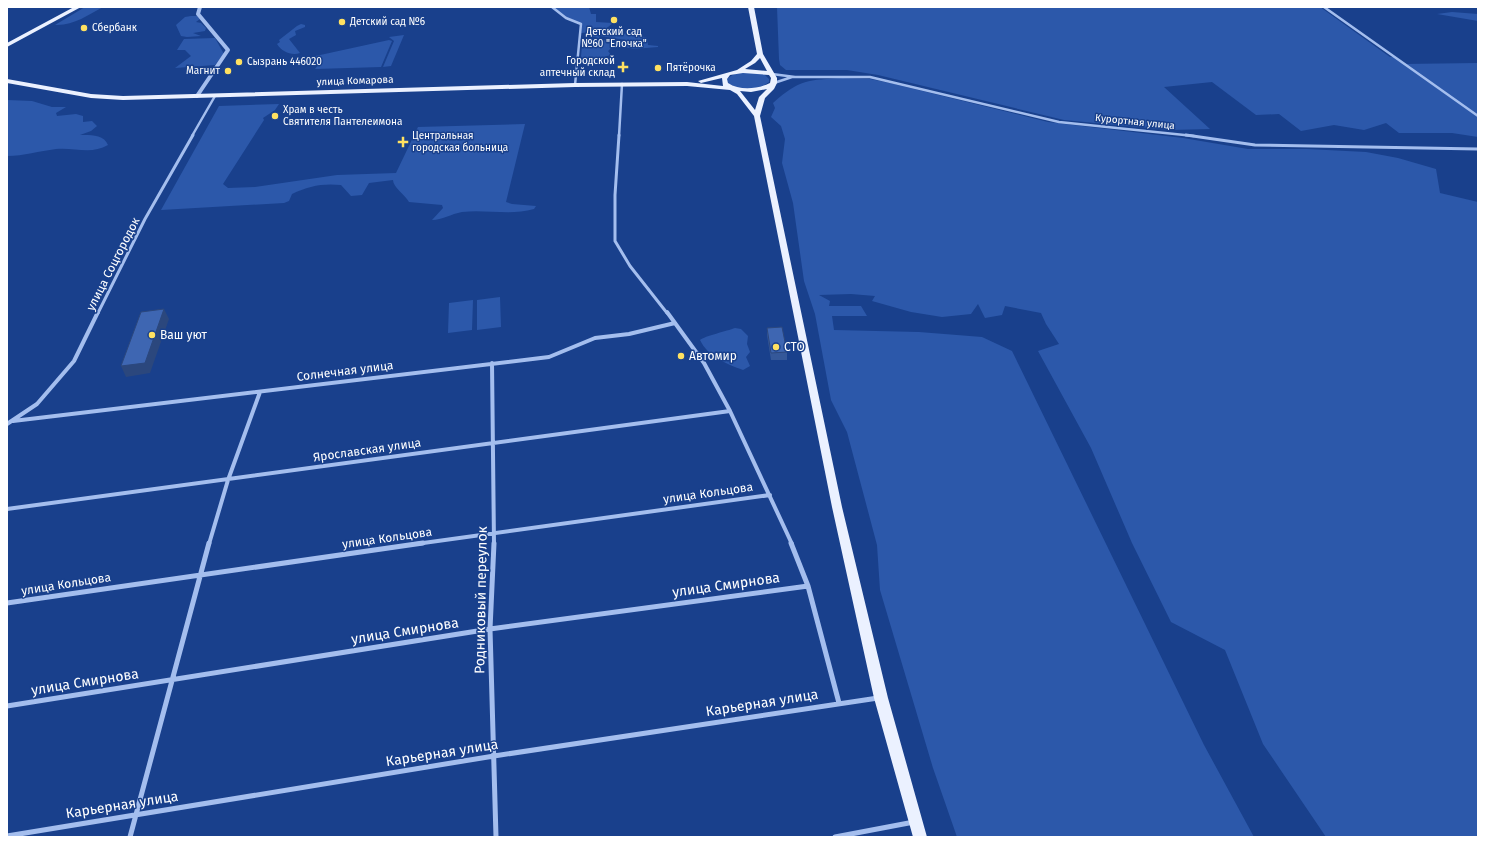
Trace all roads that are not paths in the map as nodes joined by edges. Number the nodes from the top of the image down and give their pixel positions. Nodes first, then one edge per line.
1 (78, 7) edge
2 (200, 7) edge
3 (552, 7) edge
4 (751, 7) edge
5 (1324, 7) edge
6 (7, 45) edge
7 (760, 54) junction
8 (739, 70) junction
9 (772, 74) junction
10 (727, 75) junction
11 (795, 77) junction
12 (7, 81) edge
13 (774, 83) junction
14 (622, 84) junction
15 (687, 84) junction
16 (7, 85) edge
17 (24, 85) junction
18 (575, 85) junction
19 (734, 90) junction
20 (197, 96) junction
21 (215, 96) junction
22 (757, 116) junction
23 (1478, 116) edge
24 (1478, 149) edge
25 (675, 322) junction
26 (492, 363) junction
27 (260, 392) junction
28 (730, 411) junction
29 (13, 421) junction
30 (7, 424) edge
31 (494, 442) junction
32 (228, 480) junction
33 (770, 494) junction
34 (7, 509) edge
35 (494, 532) junction
36 (200, 574) junction
37 (808, 586) junction
38 (7, 603) edge
39 (490, 629) junction
40 (171, 680) junction
41 (881, 698) junction
42 (839, 703) junction
43 (7, 706) edge
44 (494, 756) junction
45 (136, 815) junction
46 (914, 822) junction
47 (7, 836) edge
48 (130, 837) edge
49 (496, 837) edge
50 (835, 837) edge
51 (920, 837) edge

1 - 6 main road
2 - 20 street
3 - 18 street
4 - 7 main road
5 - 23 street
7 - 8 main road
7 - 9 main road
8 - 9 main road
8 - 10 main road
9 - 11 street, Курортная улица
9 - 13 main road
10 - 15 main road
10 - 19 main road
11 - 13 street, Курортная улица
11 - 24 street, Курортная улица
12 - 17 main road
13 - 19 main road
13 - 22 main road
14 - 15 main road, улица Комарова
14 - 18 main road, улица Комарова
14 - 25 street
15 - 19 main road
16 - 17 main road
17 - 20 main road, улица Комарова
18 - 21 main road, улица Комарова
19 - 22 main road
20 - 21 main road, улица Комарова
21 - 29 street, улица Соцгородок
22 - 41 main road
25 - 26 street, Солнечная улица
25 - 28 street
26 - 27 street, Солнечная улица
26 - 31 street, Родниковый переулок
27 - 29 street, Солнечная улица
27 - 32 street
28 - 31 street, Ярославская улица
28 - 33 street
29 - 30 street, улица Соцгородок
31 - 32 street, Ярославская улица
31 - 35 street, Родниковый переулок
32 - 34 street, Ярославская улица
32 - 36 street
33 - 35 street, улица Кольцова
33 - 37 street
35 - 36 street, улица Кольцова
35 - 39 street, Родниковый переулок
36 - 38 street, улица Кольцова
36 - 40 street
37 - 39 street, улица Смирнова
37 - 42 street
39 - 40 street, улица Смирнова
39 - 44 street, Родниковый переулок
40 - 43 street, улица Смирнова
40 - 45 street
41 - 42 street, Карьерная улица
41 - 46 main road
42 - 44 street, Карьерная улица
44 - 45 street, Карьерная улица
44 - 49 street, Родниковый переулок
45 - 47 street, Карьерная улица
45 - 48 street
46 - 50 street
46 - 51 main road

